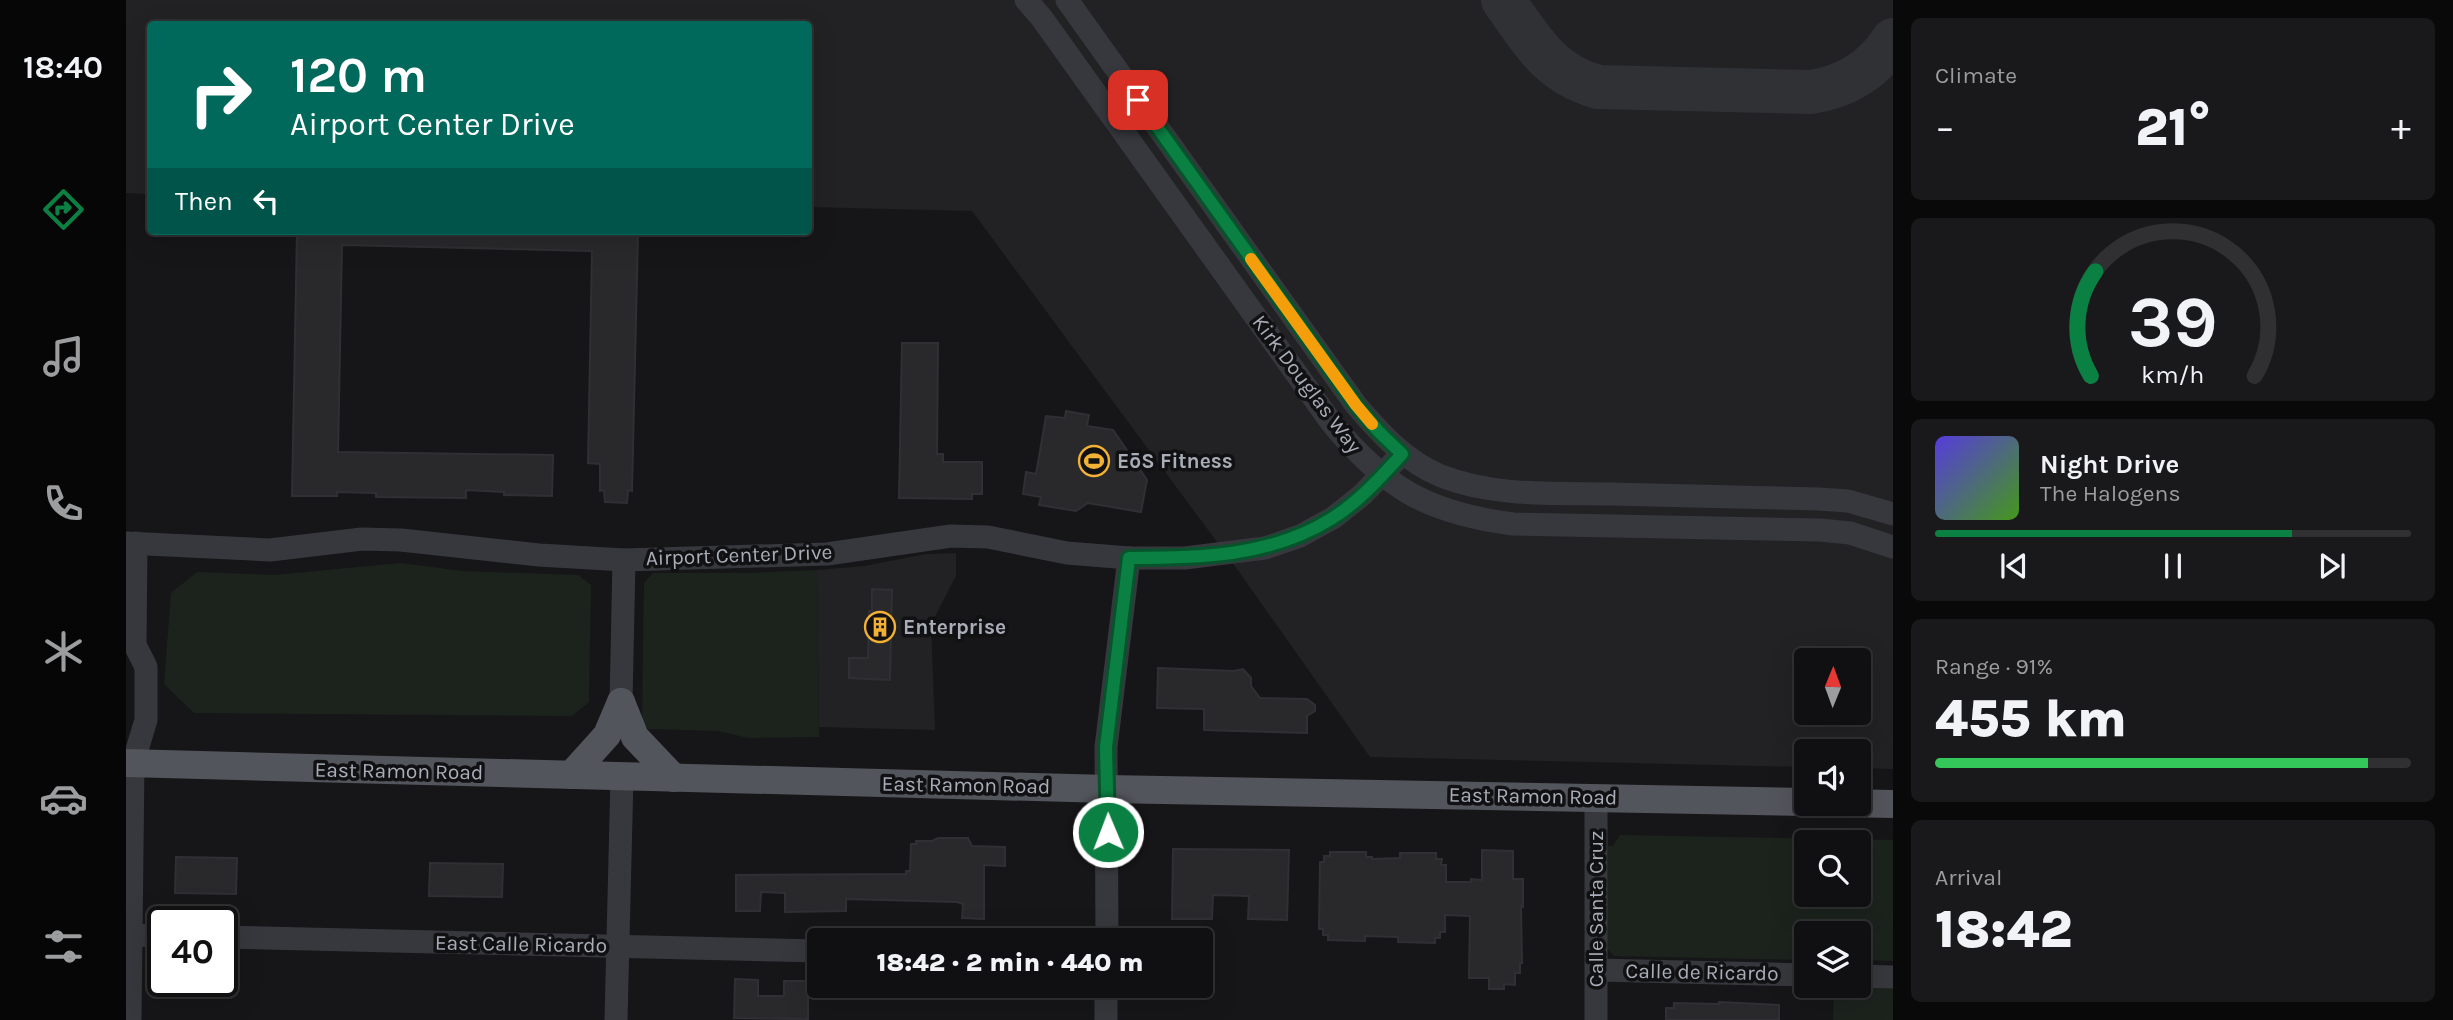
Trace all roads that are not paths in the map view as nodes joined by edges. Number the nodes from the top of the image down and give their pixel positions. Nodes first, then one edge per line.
1 (1026, 0) edge
2 (1067, 0) edge
3 (1402, 454) junction
4 (1383, 475) junction
5 (1893, 514) edge
6 (131, 543) edge
7 (1893, 547) edge
8 (1129, 558) junction
9 (624, 560) junction
10 (130, 655) edge
11 (621, 702) junction
12 (126, 733) edge
13 (130, 763) edge
14 (571, 775) junction
15 (622, 777) junction
16 (674, 778) junction
17 (1107, 789) junction
18 (1596, 797) junction
19 (1794, 802) edge
20 (1871, 804) edge
21 (1893, 804) edge
22 (1107, 928) edge
23 (130, 935) junction
24 (147, 936) edge
25 (238, 937) edge
26 (618, 946) junction
27 (807, 951) edge
28 (1597, 970) junction
29 (1794, 975) edge
30 (1871, 976) edge
31 (1893, 977) edge
32 (1107, 998) edge
33 (130, 1020) edge
34 (616, 1020) edge
35 (1106, 1020) edge
36 (1596, 1020) edge

1 - 4 street, Kirk Douglas Way
2 - 3 street, Kirk Douglas Way
3 - 4 street, Airport Center Drive
3 - 5 street, Kirk Douglas Way
4 - 7 street, Kirk Douglas Way
4 - 8 street, Airport Center Drive
6 - 9 street, Airport Center Drive
6 - 10 street
8 - 9 street, Airport Center Drive
8 - 17 street
9 - 11 street
10 - 13 street
11 - 14 main road
11 - 16 main road
12 - 13 street
13 - 14 main road, East Ramon Road
13 - 23 street
14 - 15 main road, East Ramon Road
15 - 16 main road, East Ramon Road
15 - 26 street
16 - 17 main road, East Ramon Road
17 - 18 main road, East Ramon Road
17 - 22 street
18 - 19 main road, East Ramon Road
18 - 28 street, Calle Santa Cruz
20 - 21 main road
23 - 24 street
23 - 33 street
25 - 26 street, East Calle Ricardo
26 - 27 street, East Calle Ricardo
26 - 34 street
28 - 29 street, Calle de Ricardo
28 - 36 street, Calle Santa Cruz
30 - 31 street
32 - 35 street

